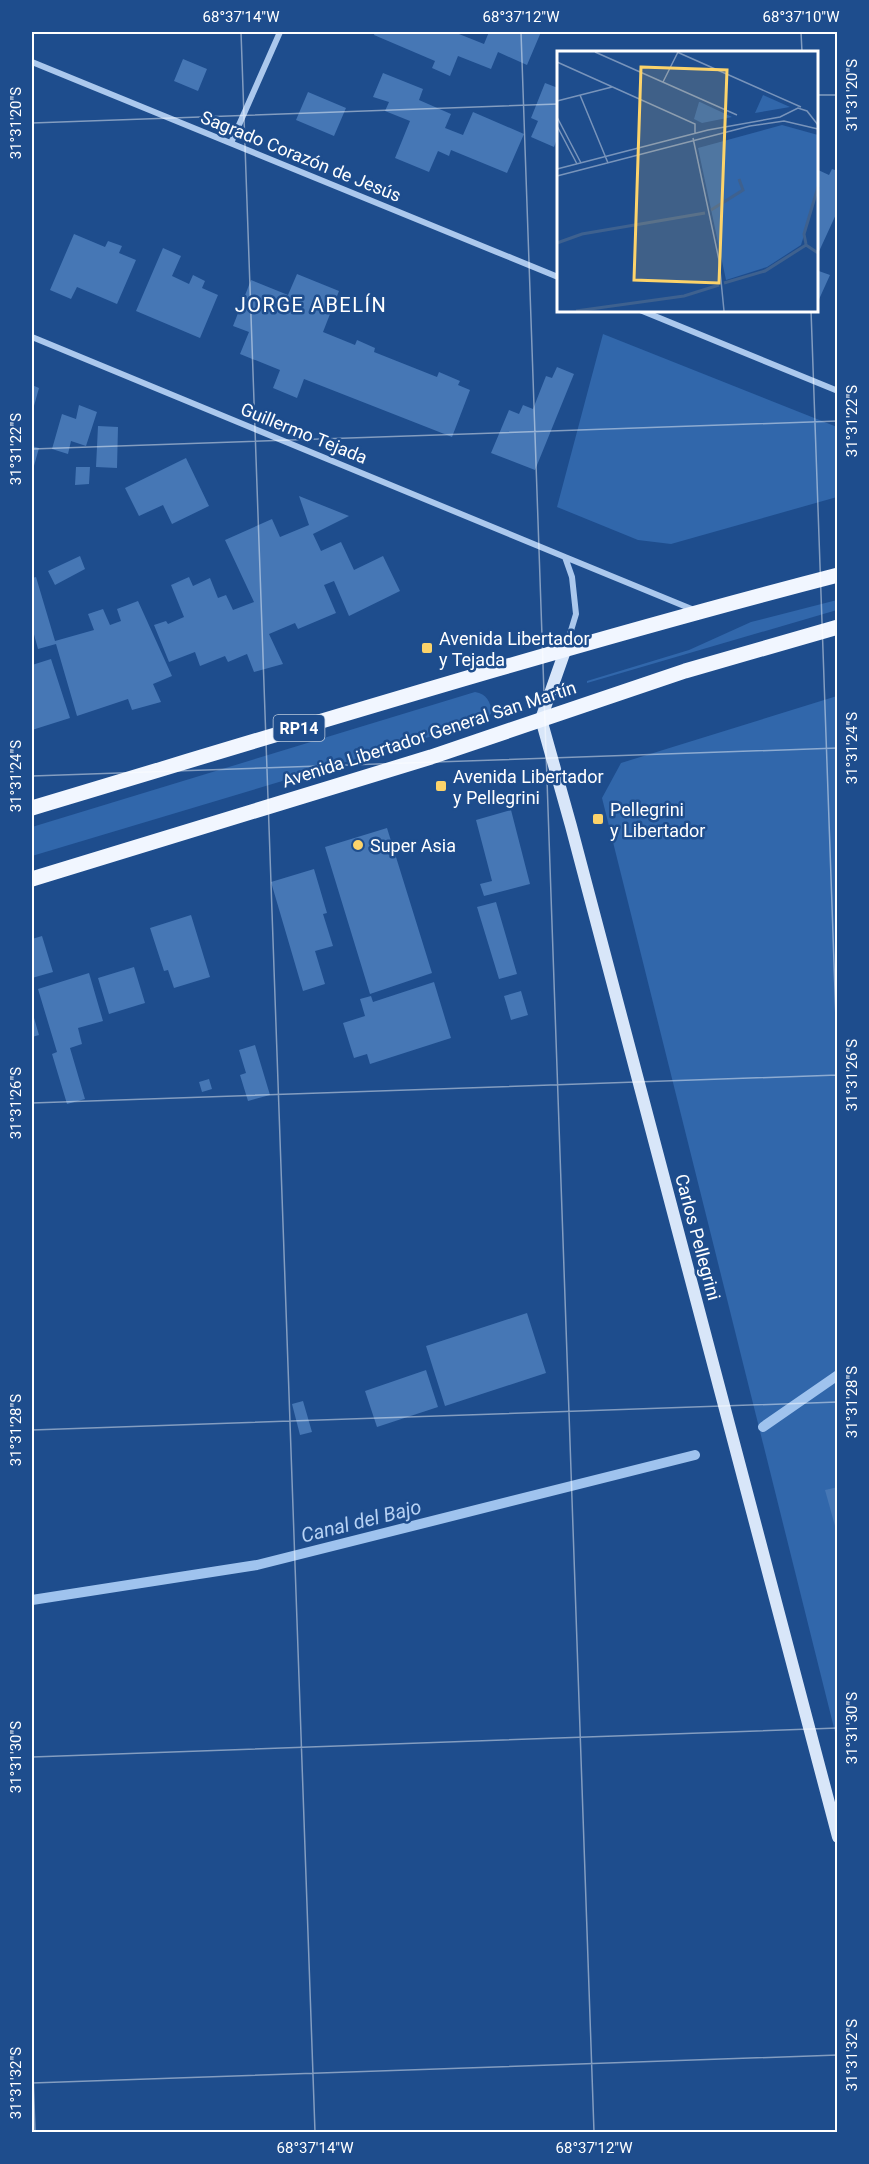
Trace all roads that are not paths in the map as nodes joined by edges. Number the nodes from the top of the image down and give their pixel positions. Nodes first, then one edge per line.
1 (280, 32) edge
2 (32, 62) edge
3 (231, 143) junction
4 (557, 277) edge
5 (645, 312) edge
6 (32, 338) edge
7 (837, 391) edge
8 (565, 557) junction
9 (837, 575) edge
10 (697, 612) junction
11 (837, 627) edge
12 (566, 648) junction
13 (541, 719) junction
14 (32, 808) edge
15 (32, 879) edge
16 (837, 1837) edge

1 - 3 street
2 - 3 street, Sagrado Corazón de Jesús
3 - 4 street, Sagrado Corazón de Jesús
5 - 7 street
6 - 8 street, Guillermo Tejada
8 - 10 street, Guillermo Tejada
8 - 12 street
9 - 10 main road, RP14
10 - 12 main road, RP14
11 - 13 main road, Avenida Libertador General San Martín
12 - 13 main road
12 - 14 main road, RP14
13 - 15 main road, Avenida Libertador General San Martín
13 - 16 main road, Carlos Pellegrini

